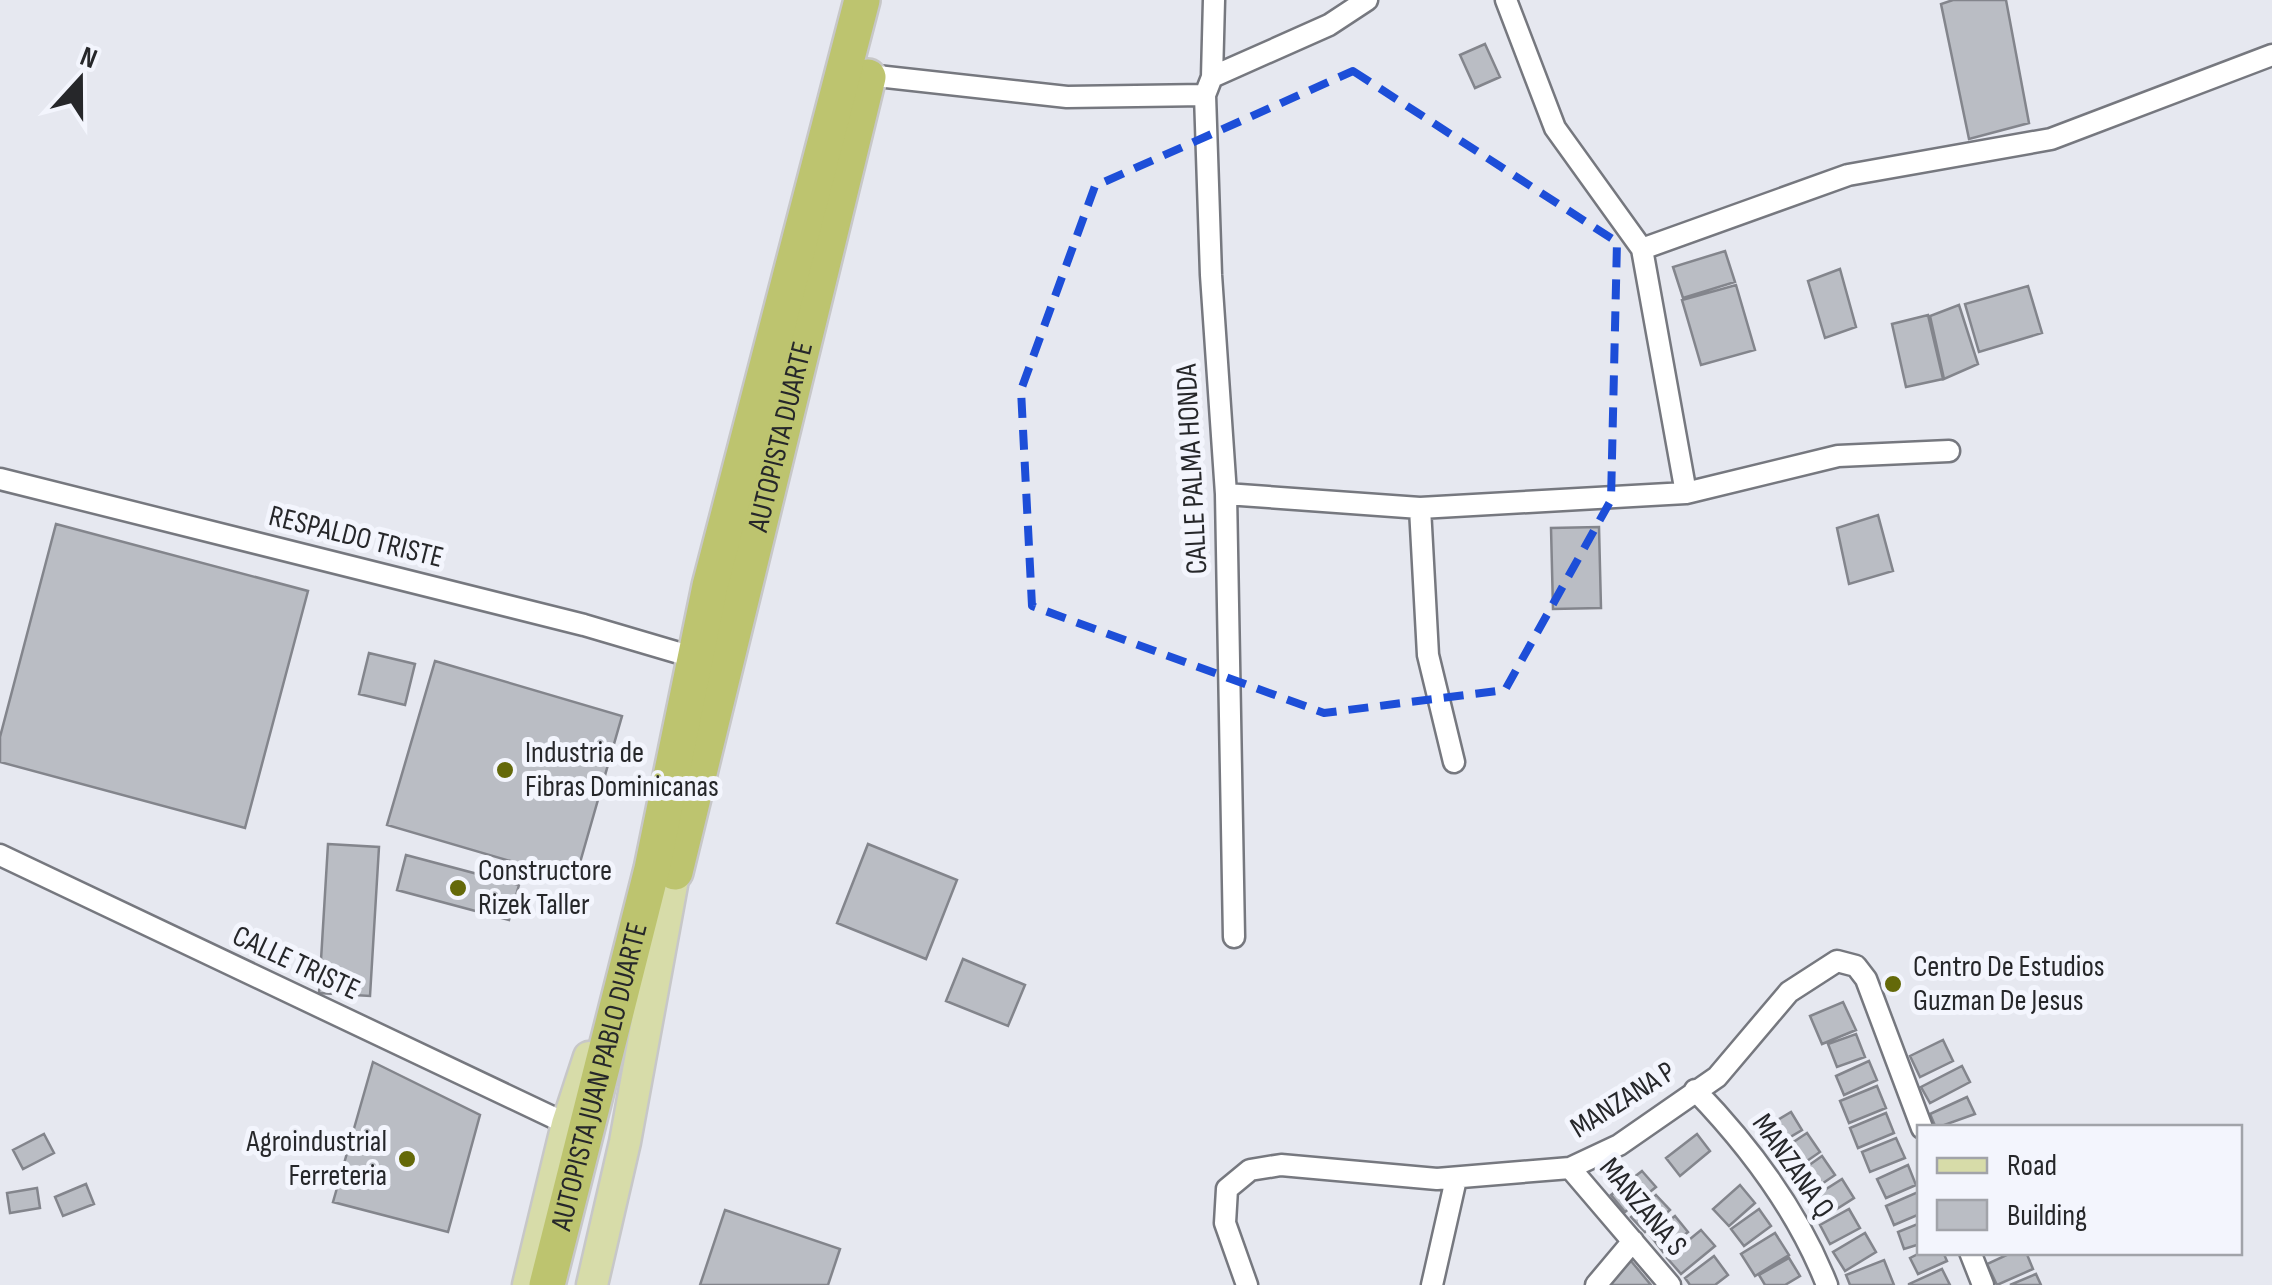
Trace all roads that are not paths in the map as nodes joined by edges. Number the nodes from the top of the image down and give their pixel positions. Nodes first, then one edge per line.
1 (862, 0) edge
2 (886, 0) edge
3 (1214, 0) edge
4 (1367, 0) edge
5 (1506, 0) edge
6 (2272, 55) edge
7 (868, 75) junction
8 (1209, 86) junction
9 (1642, 249) junction
10 (1949, 451) dead end
11 (0, 479) edge
12 (1686, 493) junction
13 (1226, 494) junction
14 (1420, 508) junction
15 (696, 658) junction
16 (1454, 762) dead end
17 (0, 855) edge
18 (663, 872) junction
19 (1234, 937) dead end
20 (1696, 1090) junction
21 (568, 1124) junction
22 (1921, 1125) edge
23 (1570, 1168) junction
24 (1456, 1179) junction
25 (1633, 1242) junction
26 (1971, 1255) edge
27 (528, 1285) edge
28 (547, 1285) edge
29 (570, 1285) edge
30 (592, 1285) edge
31 (1247, 1285) edge
32 (1432, 1285) edge
33 (1596, 1285) edge
34 (1670, 1285) edge
35 (1828, 1285) edge
36 (1982, 1285) edge

1 - 15 highway, AUTOPISTA DUARTE
2 - 7 highway, AUTOPISTA DUARTE
3 - 8 street, CALLE PALMA HONDA
4 - 8 street
5 - 9 street
6 - 9 street
7 - 8 street
7 - 18 highway, AUTOPISTA DUARTE
8 - 13 street, CALLE PALMA HONDA
9 - 12 street
10 - 12 street
11 - 15 street, RESPALDO TRISTE
12 - 14 street
13 - 14 street
13 - 19 street, CALLE PALMA HONDA
14 - 16 street
15 - 18 highway, AUTOPISTA DUARTE
17 - 21 street, CALLE TRISTE
18 - 21 main road
18 - 28 highway, AUTOPISTA JUAN PABLO DUARTE
18 - 29 highway, AUTOPISTA JUAN PABLO DUARTE
18 - 30 main road
20 - 22 street, MANZANA P
20 - 23 street, MANZANA P
20 - 35 street, MANZANA Q
21 - 27 main road
23 - 24 street, MANZANA P
23 - 25 street, MANZANA S
24 - 31 street, MANZANA P
24 - 32 street
25 - 33 street
25 - 34 street, MANZANA S
26 - 36 street

